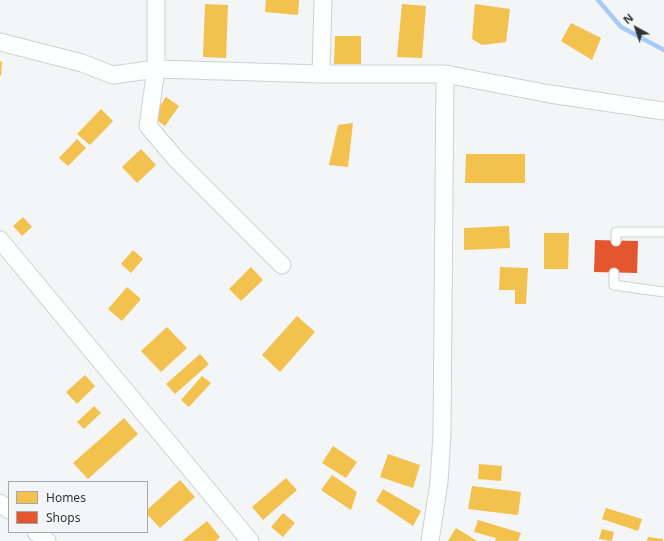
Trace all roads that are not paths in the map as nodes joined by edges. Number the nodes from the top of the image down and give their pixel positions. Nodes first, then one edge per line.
1 (156, 0) edge
2 (322, 0) edge
3 (0, 42) edge
4 (156, 69) junction
5 (321, 74) junction
6 (445, 74) junction
7 (664, 111) edge
8 (664, 232) edge
9 (0, 240) edge
10 (616, 241) dead end
11 (282, 265) dead end
12 (614, 273) dead end
13 (664, 292) edge
14 (0, 503) edge
15 (8, 509) edge
16 (37, 533) edge
17 (47, 541) edge
18 (250, 541) edge
19 (430, 541) edge

1 - 4 street
2 - 5 street
3 - 4 street
4 - 5 street
4 - 11 street
5 - 6 street
6 - 7 street
6 - 19 street
8 - 10 lane
9 - 18 street
12 - 13 lane
14 - 15 street
16 - 17 street

